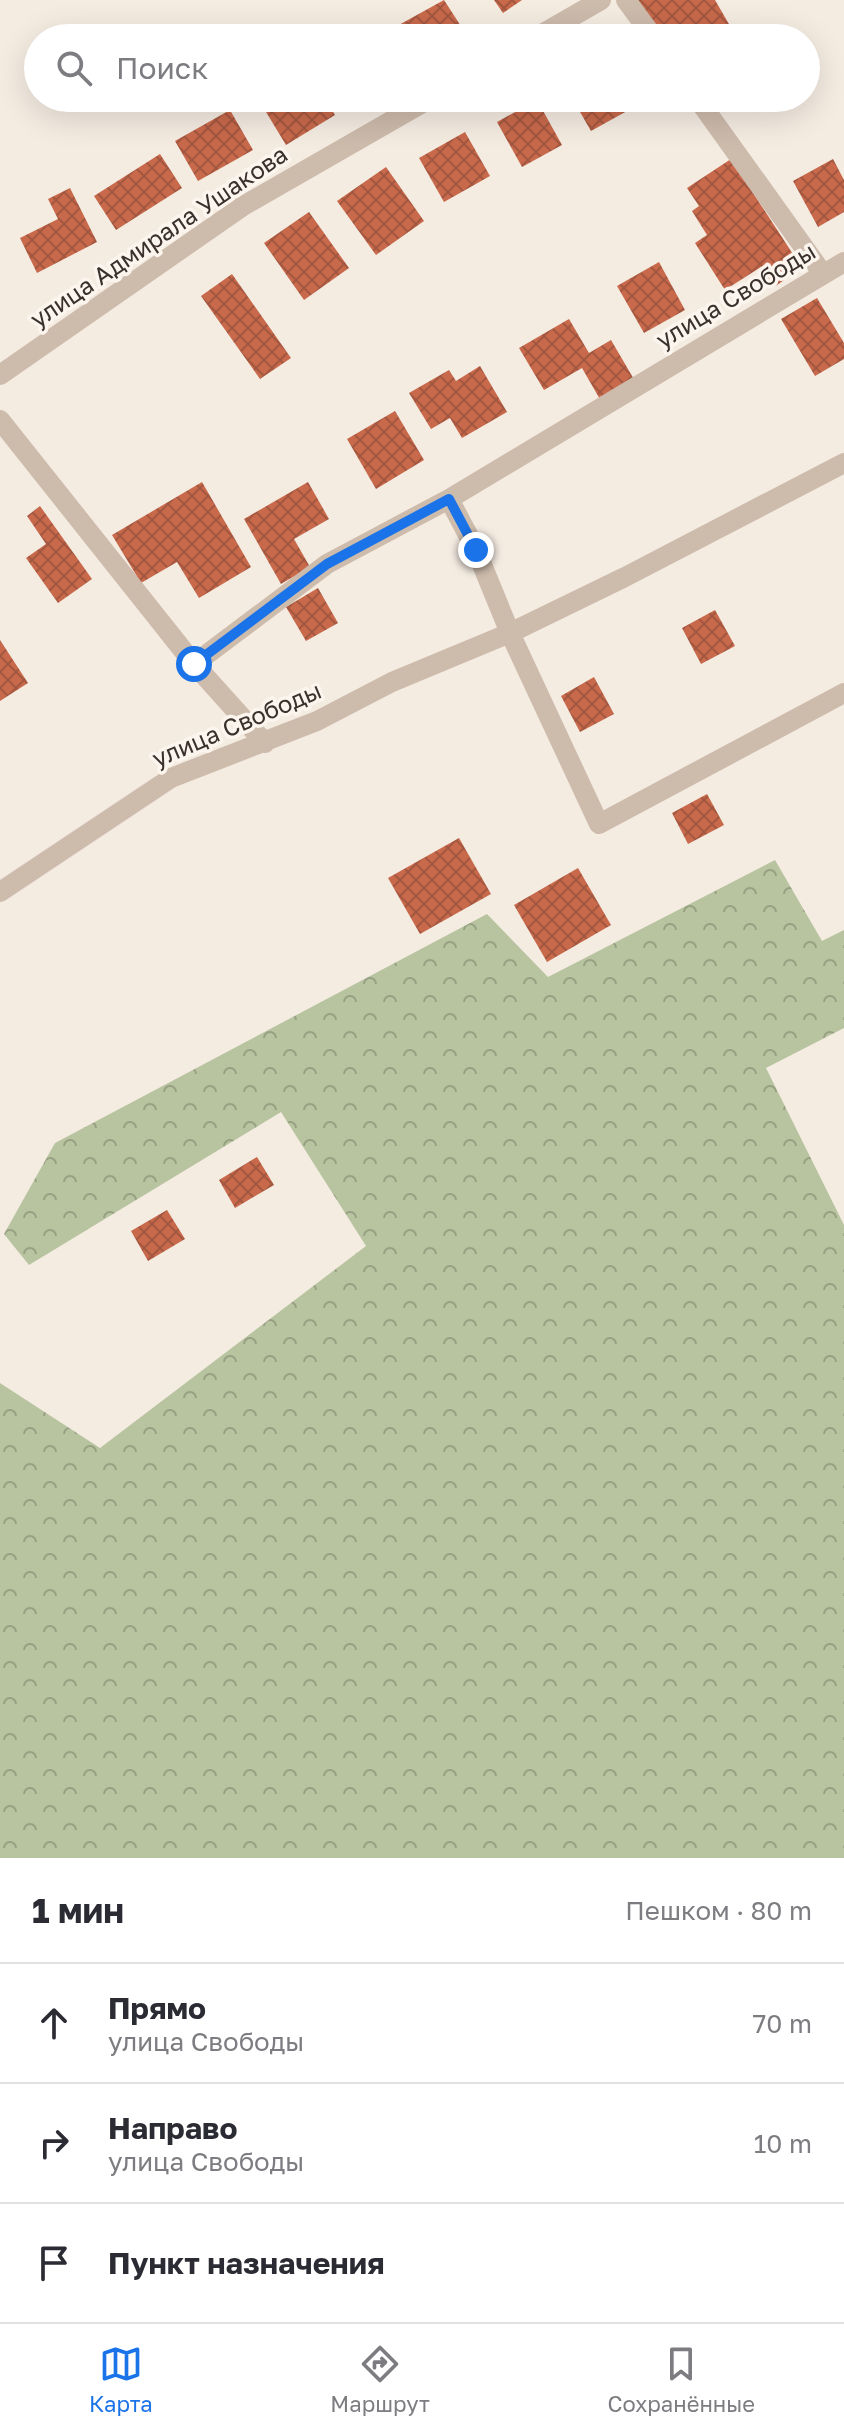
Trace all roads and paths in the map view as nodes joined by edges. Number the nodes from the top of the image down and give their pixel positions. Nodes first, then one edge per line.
1 (601, 0) edge
2 (626, 0) edge
3 (559, 24) edge
4 (644, 24) edge
5 (407, 112) edge
6 (707, 112) edge
7 (844, 262) edge
8 (823, 274) junction
9 (0, 375) edge
10 (0, 420) edge
11 (844, 463) edge
12 (449, 499) junction
13 (510, 633) junction
14 (194, 664) junction
15 (844, 693) edge
16 (265, 743) junction
17 (0, 892) edge

1 - 3 street
2 - 4 street
5 - 9 street, улица Адмирала Ушакова
6 - 8 street
7 - 8 street, улица Свободы
8 - 12 street, улица Свободы
10 - 14 street
11 - 13 street, улица Свободы
12 - 13 street
12 - 14 street, улица Свободы
13 - 15 street
13 - 16 street, улица Свободы
14 - 16 street
16 - 17 street, улица Свободы

